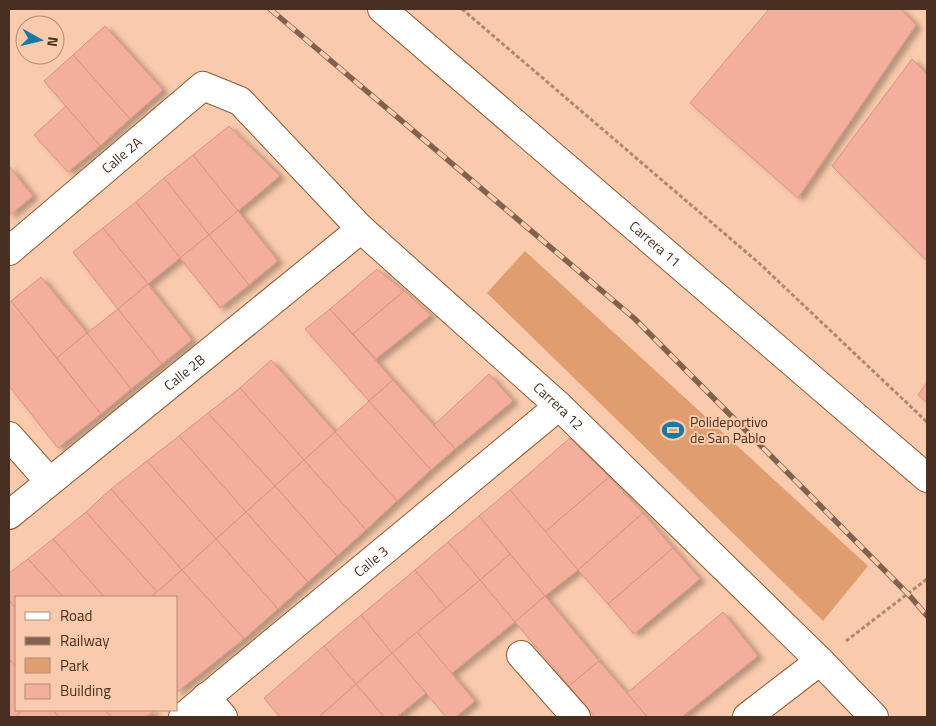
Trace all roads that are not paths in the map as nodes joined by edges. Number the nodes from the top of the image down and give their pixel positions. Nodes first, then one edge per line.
1 (382, 9) edge
2 (240, 101) joint
3 (361, 229) junction
4 (9, 251) edge
5 (559, 406) junction
6 (9, 436) edge
7 (927, 478) edge
8 (49, 481) junction
9 (9, 515) edge
10 (521, 655) dead end
11 (820, 661) junction
12 (215, 707) edge
13 (183, 717) edge
14 (576, 717) edge
15 (748, 717) edge
16 (874, 717) edge

1 - 7 street, Carrera 11
2 - 3 street, Carrera 12
2 - 4 street, Calle 2A
3 - 5 street, Carrera 12
3 - 8 street, Calle 2B
5 - 11 street, Carrera 12
5 - 12 street, Calle 3
6 - 8 street
8 - 9 street, Calle 2B
10 - 14 street
11 - 15 street
11 - 16 street, Carrera 12
12 - 13 street, Calle 3

